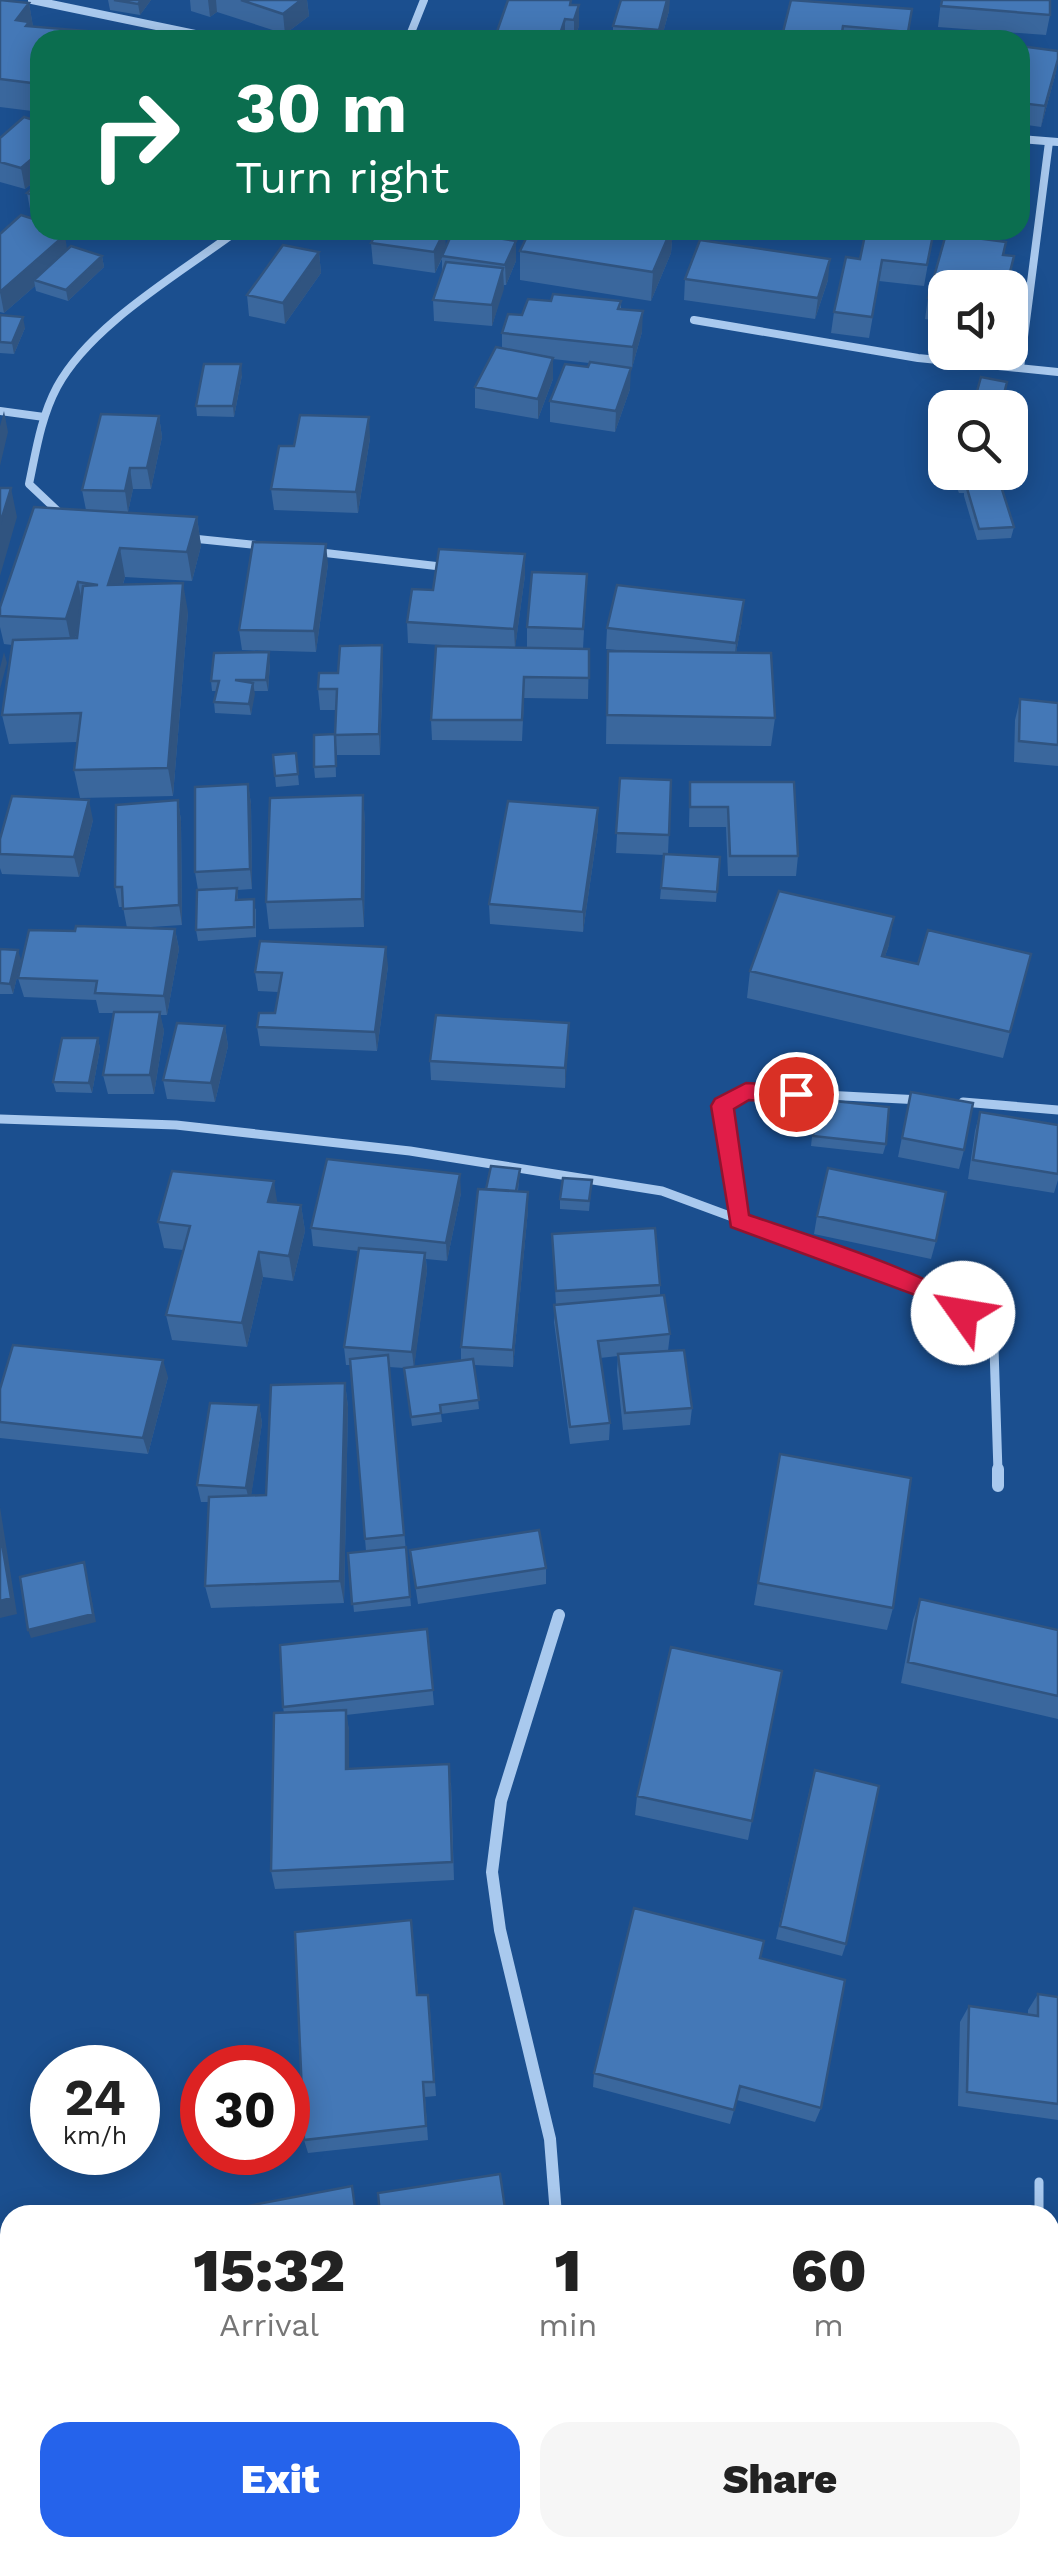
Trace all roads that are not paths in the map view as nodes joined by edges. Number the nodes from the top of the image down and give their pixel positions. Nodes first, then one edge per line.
1 (32, 0) edge
2 (424, 0) edge
3 (176, 30) edge
4 (412, 30) edge
5 (1053, 142) edge
6 (225, 240) edge
7 (1028, 313) edge
8 (694, 320) dead end
9 (928, 357) edge
10 (1028, 369) edge
11 (1058, 372) edge
12 (0, 411) edge
13 (44, 417) junction
14 (80, 522) edge
15 (172, 536) edge
16 (285, 549) edge
17 (304, 551) edge
18 (436, 566) edge
19 (928, 1100) edge
20 (946, 1101) edge
21 (1058, 1110) edge
22 (0, 1119) edge
23 (739, 1220) junction
24 (998, 1486) dead end
25 (559, 1615) dead end
26 (1039, 2182) dead end
27 (555, 2205) edge
28 (1040, 2205) edge

1 - 3 street
2 - 4 street
5 - 7 street
6 - 13 street
8 - 9 street
10 - 11 street
12 - 13 street
13 - 14 street
15 - 16 street
17 - 18 street
19 - 23 street
20 - 21 street
22 - 23 street
23 - 24 street
25 - 27 street
26 - 28 lane

